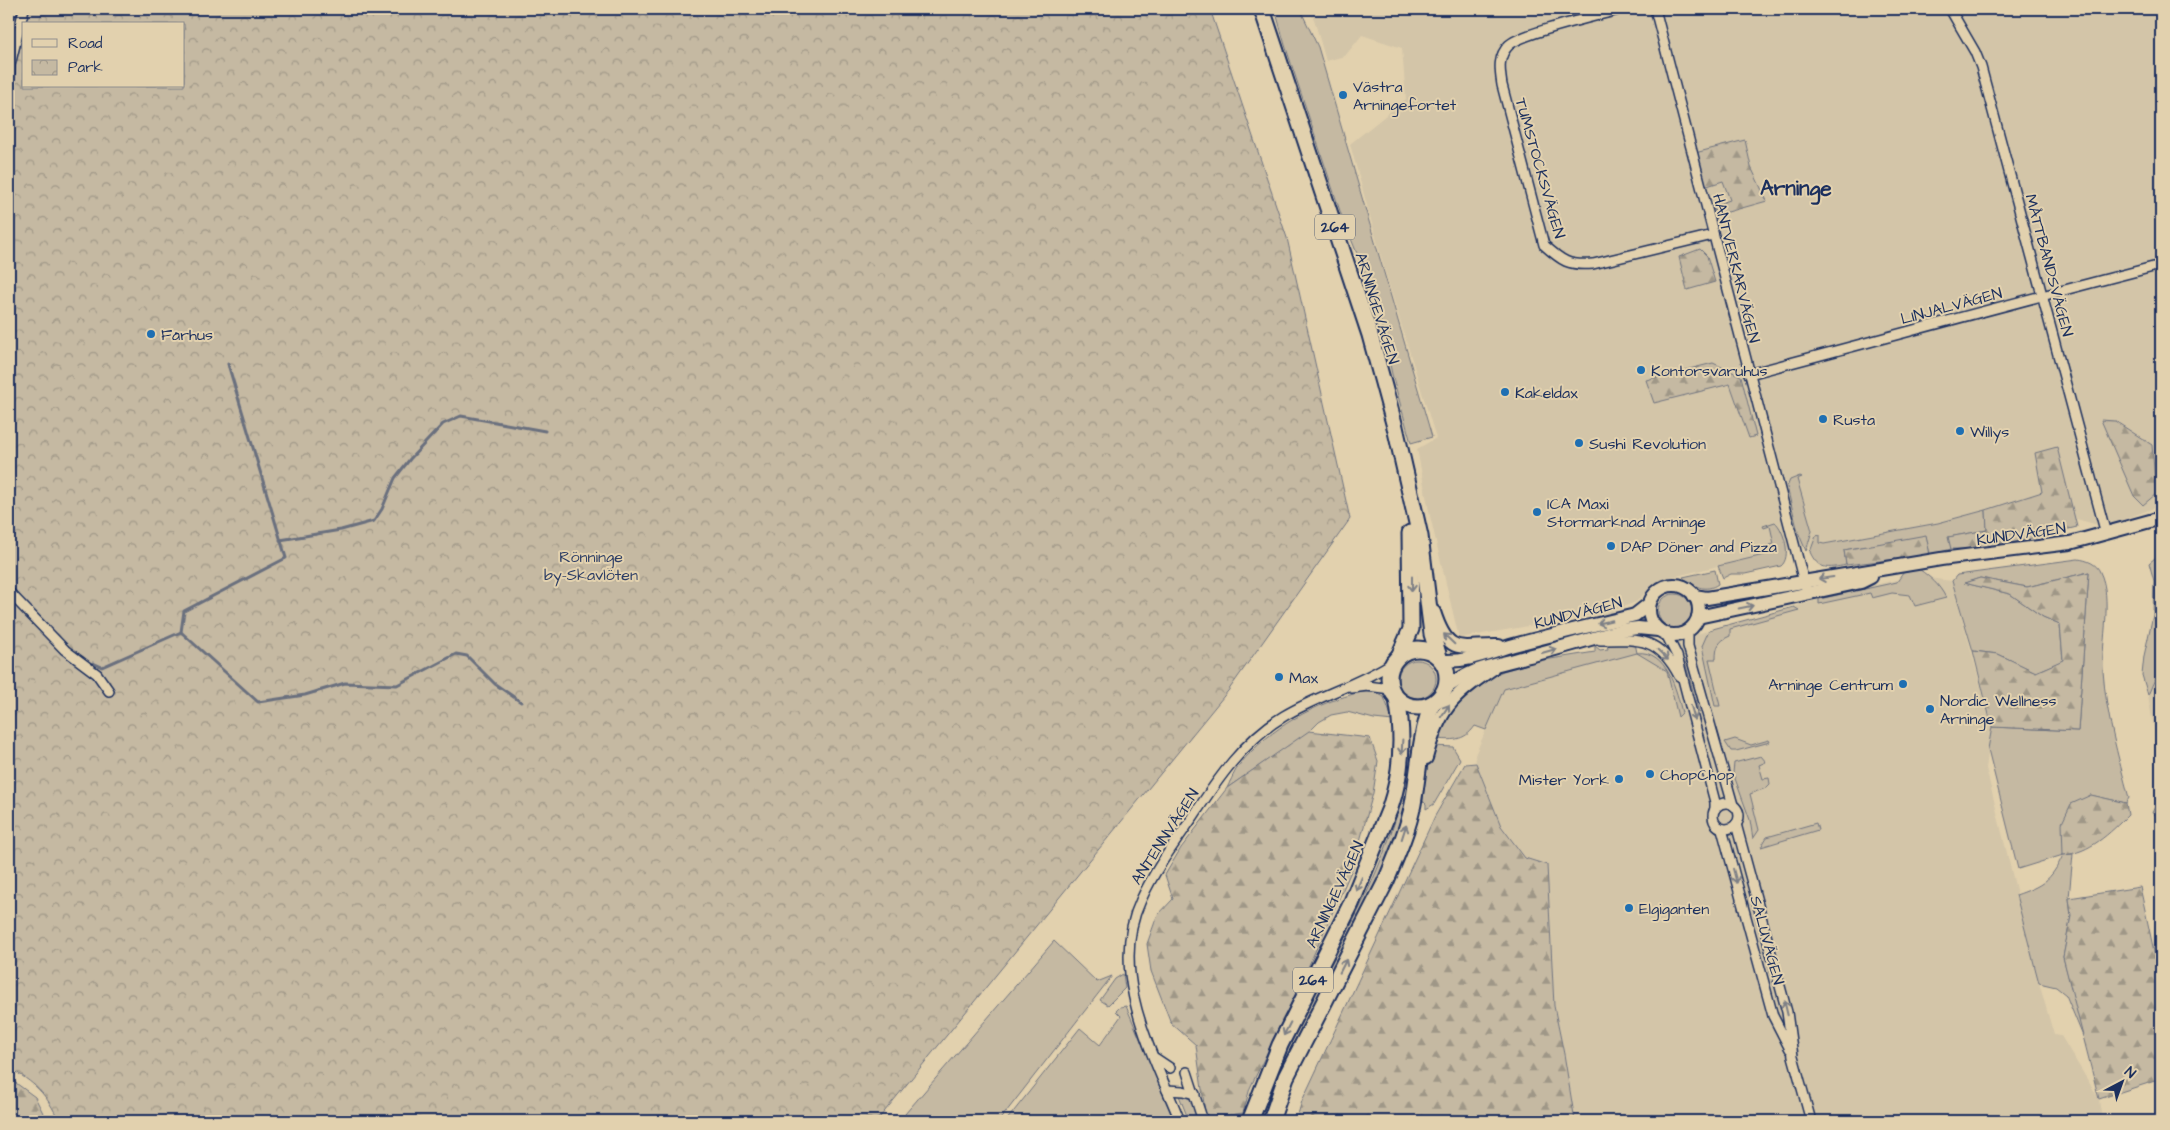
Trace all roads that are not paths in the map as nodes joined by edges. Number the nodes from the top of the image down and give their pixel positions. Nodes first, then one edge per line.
1 (24, 9) edge
2 (1262, 9) edge
3 (1622, 9) edge
4 (1655, 9) edge
5 (1950, 9) edge
6 (9, 82) edge
7 (1713, 235) junction
8 (2161, 265) edge
9 (2042, 295) junction
10 (1749, 374) junction
11 (1400, 448) junction
12 (2161, 518) edge
13 (2106, 534) junction
14 (1425, 585) junction
15 (1805, 588) junction
16 (9, 592) edge
17 (1694, 596) junction
18 (1649, 604) junction
19 (1698, 617) junction
20 (1688, 631) junction
21 (1662, 632) junction
22 (1585, 640) junction
23 (1512, 646) junction
24 (1396, 659) junction
25 (1441, 659) junction
26 (1502, 663) junction
27 (1446, 688) junction
28 (109, 690) dead end
29 (1340, 690) junction
30 (1687, 693) junction
31 (1394, 694) junction
32 (1432, 704) junction
33 (1733, 805) junction
34 (1412, 806) junction
35 (1715, 809) junction
36 (1736, 824) junction
37 (1722, 829) junction
38 (1793, 1056) junction
39 (1155, 1058) junction
40 (1170, 1068) dead end
41 (1187, 1072) dead end
42 (1168, 1090) junction
43 (1195, 1094) junction
44 (1180, 1121) edge
45 (1202, 1121) edge
46 (1250, 1121) edge
47 (1271, 1121) edge
48 (1811, 1121) edge

1 - 6 street
2 - 11 main road, ARNINGEVÄGEN / 264
3 - 7 street, TUMSTOCKSVÄGEN
4 - 7 street, HANTVERKARVÄGEN
5 - 9 street, MÅTTBANDSVÄGEN
7 - 10 street, HANTVERKARVÄGEN
8 - 9 street, LINJALVÄGEN
9 - 10 street, LINJALVÄGEN
9 - 13 street, MÅTTBANDSVÄGEN
10 - 15 street, HANTVERKARVÄGEN
11 - 14 main road, ARNINGEVÄGEN / 264
11 -> 24 main road, ARNINGEVÄGEN / 264
12 - 13 street, KUNDVÄGEN
13 - 15 street, KUNDVÄGEN
23 -> 14 street, KUNDVÄGEN
14 - 25 main road, ARNINGEVÄGEN / 264
15 - 17 street, KUNDVÄGEN
19 -> 15 street, KUNDVÄGEN
16 - 28 street
17 - 18 street
17 - 19 street
18 - 21 street
18 -> 23 street, KUNDVÄGEN
19 - 20 street
20 - 21 street
20 - 33 street, SALUVÄGEN
21 - 22 street, KUNDVÄGEN
21 - 30 street, SALUVÄGEN
26 -> 22 street, KUNDVÄGEN
22 -> 30 street, KUNDVÄGEN
23 - 25 street, KUNDVÄGEN
24 - 25 main road
24 - 29 street, ANTENNVÄGEN
24 - 31 main road, 264
25 - 27 main road, 264
26 - 27 street, KUNDVÄGEN
34 -> 26 street, KUNDVÄGEN
27 - 32 main road, 264
29 - 31 street, ANTENNVÄGEN
29 - 39 street, ANTENNVÄGEN
30 -> 35 street, SALUVÄGEN
31 - 32 main road
31 -> 46 main road, ARNINGEVÄGEN / 264
32 - 34 main road, 264
33 - 35 street
33 - 36 street, SALUVÄGEN
47 -> 34 main road, 264
35 - 37 street, SALUVÄGEN
36 - 37 street
38 -> 36 street, SALUVÄGEN
37 -> 38 street, SALUVÄGEN
38 - 48 street, SALUVÄGEN
39 - 40 street
39 - 42 street, ANTENNVÄGEN
41 - 43 street
42 - 43 street
42 - 44 street, ANTENNVÄGEN
43 - 45 street

